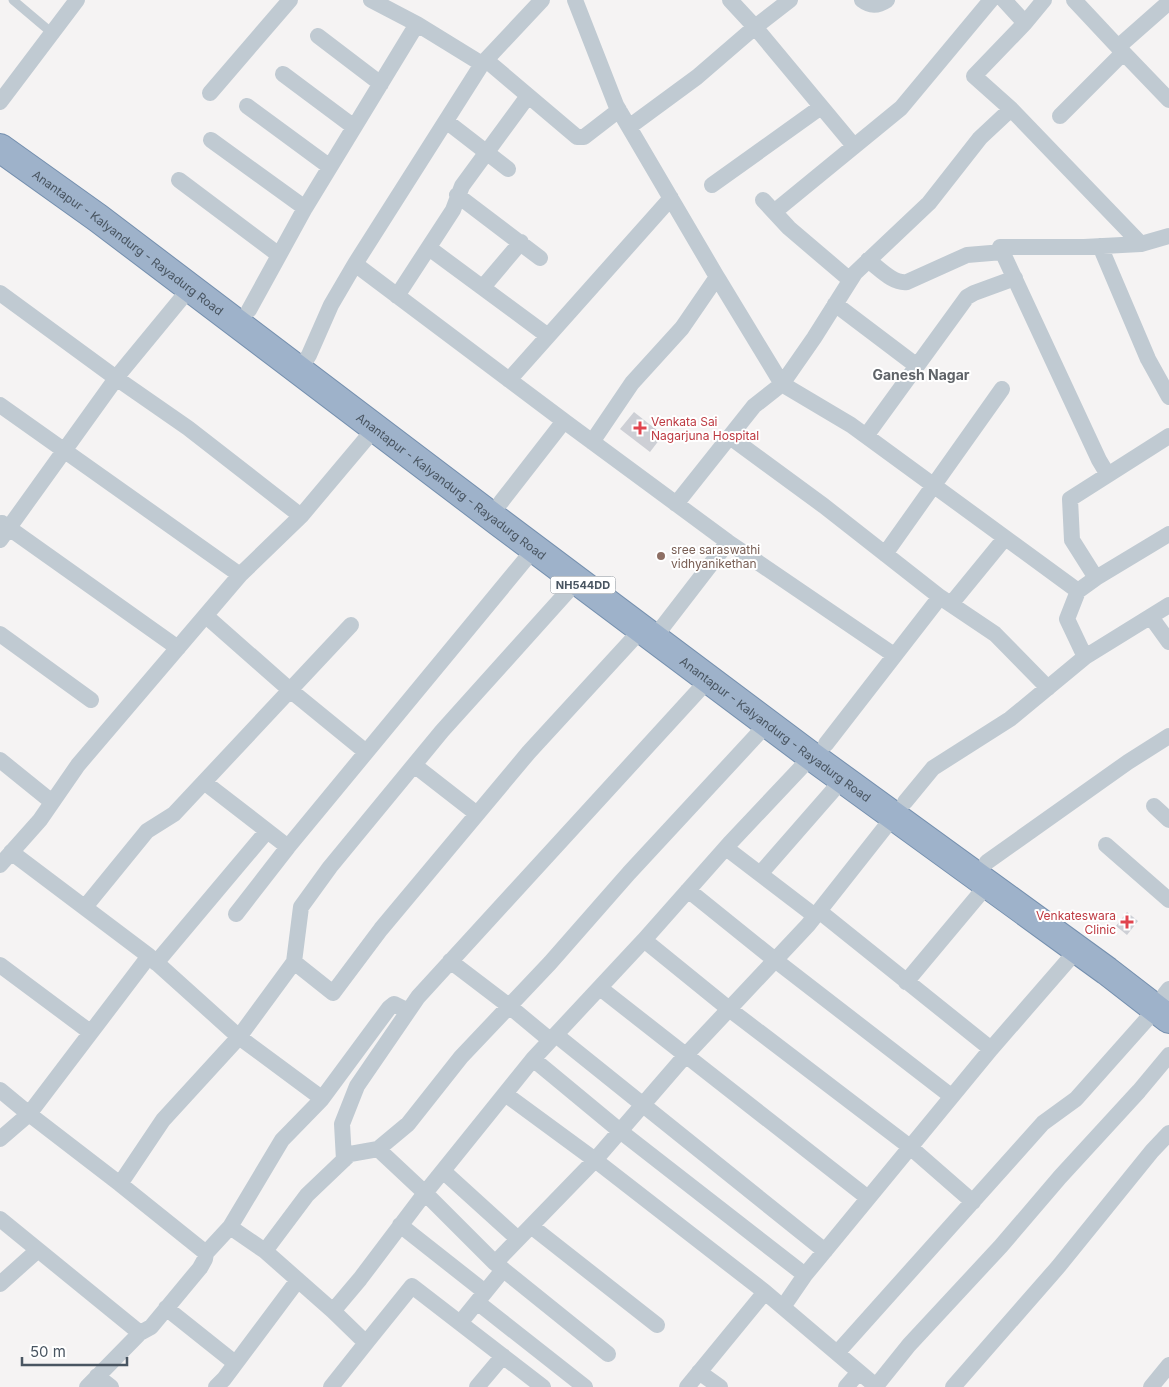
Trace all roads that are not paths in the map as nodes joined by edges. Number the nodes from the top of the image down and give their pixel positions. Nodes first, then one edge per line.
1 (13, 0) edge
2 (77, 0) edge
3 (290, 0) edge
4 (371, 0) edge
5 (542, 0) edge
6 (575, 0) edge
7 (730, 0) edge
8 (790, 0) edge
9 (862, 0) edge
10 (887, 0) edge
11 (991, 0) edge
12 (1004, 0) edge
13 (1044, 0) edge
14 (1074, 0) edge
15 (1169, 2) edge
16 (1025, 23) junction
17 (417, 24) junction
18 (755, 27) junction
19 (52, 34) junction
20 (318, 36) dead end
21 (1121, 50) junction
22 (484, 62) junction
23 (283, 74) dead end
24 (380, 84) junction
25 (210, 93) dead end
26 (528, 96) junction
27 (1169, 100) edge
28 (0, 102) edge
29 (247, 106) dead end
30 (821, 107) junction
31 (1011, 109) junction
32 (619, 110) junction
33 (1060, 116) dead end
34 (446, 121) junction
35 (354, 127) junction
36 (629, 127) junction
37 (0, 129) edge
38 (211, 140) dead end
39 (854, 146) junction
40 (0, 148) edge
41 (486, 152) junction
42 (330, 167) junction
43 (508, 169) dead end
44 (179, 180) dead end
45 (712, 185) dead end
46 (458, 195) junction
47 (671, 198) junction
48 (305, 208) junction
49 (1169, 236) edge
50 (521, 242) junction
51 (1141, 244) junction
52 (1100, 246) junction
53 (429, 248) junction
54 (1003, 252) junction
55 (279, 254) junction
56 (540, 258) dead end
57 (868, 260) junction
58 (355, 264) junction
59 (717, 277) junction
60 (1015, 278) junction
61 (850, 280) junction
62 (483, 287) junction
63 (190, 288) junction
64 (0, 293) edge
65 (398, 296) junction
66 (835, 304) junction
67 (249, 310) junction
68 (548, 336) junction
69 (304, 363) junction
70 (917, 366) junction
71 (116, 378) junction
72 (509, 380) junction
73 (782, 384) junction
74 (1002, 389) dead end
75 (1169, 397) edge
76 (0, 405) edge
77 (564, 421) junction
78 (375, 428) junction
79 (866, 436) junction
80 (1169, 436) edge
81 (730, 437) junction
82 (592, 442) junction
83 (65, 450) junction
84 (1108, 475) junction
85 (933, 486) junction
86 (501, 502) junction
87 (676, 504) junction
88 (300, 516) junction
89 (3, 530) edge
90 (1169, 534) edge
91 (1005, 538) junction
92 (728, 542) junction
93 (534, 549) junction
94 (885, 554) junction
95 (240, 575) junction
96 (1096, 578) junction
97 (577, 581) junction
98 (1078, 591) junction
99 (945, 601) junction
100 (1169, 606) edge
101 (206, 616) junction
102 (1151, 616) junction
103 (351, 625) dead end
104 (654, 631) junction
105 (0, 634) edge
106 (1169, 642) edge
107 (178, 648) junction
108 (894, 655) junction
109 (1085, 656) junction
110 (709, 680) junction
111 (1048, 688) junction
112 (290, 690) junction
113 (91, 700) dead end
114 (768, 723) junction
115 (1169, 736) edge
116 (819, 750) junction
117 (366, 752) junction
118 (0, 760) edge
119 (414, 765) junction
120 (843, 779) junction
121 (204, 782) junction
122 (52, 802) junction
123 (1154, 806) dead end
124 (900, 809) junction
125 (477, 814) junction
126 (1169, 820) edge
127 (267, 830) junction
128 (1106, 845) dead end
129 (288, 847) junction
130 (726, 848) junction
131 (11, 852) junction
132 (0, 865) edge
133 (987, 873) junction
134 (760, 874) junction
135 (688, 890) junction
136 (1169, 900) edge
137 (85, 907) junction
138 (236, 914) dead end
139 (817, 914) junction
140 (644, 940) junction
141 (1077, 950) junction
142 (152, 959) junction
143 (775, 960) junction
144 (450, 961) junction
145 (294, 962) junction
146 (0, 965) edge
147 (906, 982) junction
148 (600, 988) junction
149 (1166, 1001) edge
150 (509, 1006) junction
151 (729, 1009) junction
152 (408, 1011) junction
153 (90, 1032) junction
154 (239, 1037) junction
155 (553, 1038) junction
156 (991, 1049) junction
157 (1169, 1055) edge
158 (685, 1056) junction
159 (533, 1058) junction
160 (0, 1090) edge
161 (505, 1094) junction
162 (951, 1096) junction
163 (321, 1100) junction
164 (643, 1104) junction
165 (29, 1114) junction
166 (620, 1131) junction
167 (1169, 1133) edge
168 (0, 1139) edge
169 (910, 1147) junction
170 (378, 1149) junction
171 (344, 1160) junction
172 (595, 1160) junction
173 (443, 1171) junction
174 (120, 1184) junction
175 (426, 1193) junction
176 (868, 1198) junction
177 (972, 1202) junction
178 (0, 1219) edge
179 (400, 1225) junction
180 (531, 1226) junction
181 (230, 1227) junction
182 (518, 1239) junction
183 (38, 1250) junction
184 (265, 1251) junction
185 (824, 1251) junction
186 (206, 1253) junction
187 (499, 1266) junction
188 (805, 1274) junction
189 (298, 1280) junction
190 (0, 1284) edge
191 (765, 1292) junction
192 (481, 1297) junction
193 (782, 1307) junction
194 (166, 1308) junction
195 (333, 1312) junction
196 (460, 1323) junction
197 (657, 1325) dead end
198 (140, 1332) junction
199 (366, 1343) junction
200 (837, 1353) junction
201 (608, 1354) dead end
202 (503, 1356) junction
203 (235, 1364) junction
204 (1169, 1365) edge
205 (699, 1372) junction
206 (859, 1372) junction
207 (92, 1381) edge
208 (876, 1386) edge
209 (111, 1387) edge
210 (216, 1387) edge
211 (330, 1387) edge
212 (477, 1387) edge
213 (543, 1387) edge
214 (585, 1387) edge
215 (686, 1387) edge
216 (720, 1387) edge
217 (846, 1387) edge
218 (953, 1387) edge
219 (1151, 1387) edge

1 - 19 lane
2 - 19 street
3 - 25 street
4 - 17 street
5 - 22 street
6 - 32 street
7 - 18 street
8 - 18 street
9 - 10 street
11 - 39 street
12 - 16 street
13 - 16 street
14 - 21 street
15 - 21 street
16 - 31 street
17 - 22 street
17 - 24 street
18 - 30 street
18 - 36 street
19 - 28 street
20 - 24 street
21 - 27 street
21 - 33 street
22 - 26 street
22 - 34 street
23 - 35 street
24 - 35 street
26 - 32 street
26 - 41 street
29 - 42 street
30 - 39 street
30 - 45 street
31 - 51 street
31 - 57 street
32 - 36 street
34 - 41 street
34 - 58 street
35 - 42 street
36 - 47 street
37 - 67 highway, Anantapur - Kalyandurg - Rayadurg Road / NH544DD
38 - 48 street
39 - 61 street
40 - 63 highway, Anantapur - Kalyandurg - Rayadurg Road / NH544DD
41 - 43 street
41 - 46 street
42 - 48 street
44 - 55 street
46 - 50 street
46 - 53 street
47 - 59 street
47 - 68 street
48 - 55 street
49 - 51 street
50 - 56 street
50 - 62 street
51 - 52 street
52 - 54 street
52 - 75 street
53 - 62 street
53 - 65 street
54 - 57 street
54 - 60 street
55 - 67 street
57 - 61 street
58 - 65 street
58 - 69 street
59 - 73 street
59 - 82 street
60 - 70 street
60 - 84 street
61 - 66 street
62 - 68 street
63 - 69 highway, Anantapur - Kalyandurg - Rayadurg Road / NH544DD
63 - 71 street
64 - 71 street
65 - 72 street
66 - 70 street
66 - 73 street
67 - 69 highway, Anantapur - Kalyandurg - Rayadurg Road / NH544DD
68 - 72 street
69 - 78 highway, Anantapur - Kalyandurg - Rayadurg Road / NH544DD
69 - 86 highway, Anantapur - Kalyandurg - Rayadurg Road / NH544DD
70 - 79 street
71 - 83 street
71 - 88 street
72 - 77 street
73 - 79 street
73 - 81 street
74 - 85 street
76 - 83 street
77 - 82 street
77 - 86 street
78 - 88 street
78 - 93 highway, Anantapur - Kalyandurg - Rayadurg Road / NH544DD
79 - 85 street
80 - 84 street
81 - 87 street
81 - 94 street
82 - 87 street
83 - 89 street
83 - 95 street
84 - 96 street
85 - 91 street
85 - 94 street
86 - 104 highway, Anantapur - Kalyandurg - Rayadurg Road / NH544DD
87 - 92 street
88 - 95 street
89 - 107 street
90 - 96 street
91 - 98 street
91 - 99 street
92 - 104 street
92 - 108 street
93 - 97 highway, Anantapur - Kalyandurg - Rayadurg Road / NH544DD
93 - 117 street
94 - 99 street
95 - 101 street
96 - 98 street
97 - 104 highway, Anantapur - Kalyandurg - Rayadurg Road / NH544DD
97 - 119 street
98 - 109 street
99 - 108 street
99 - 111 street
100 - 102 street
101 - 107 street
101 - 112 street
102 - 106 street
102 - 109 street
103 - 112 street
104 - 110 highway, Anantapur - Kalyandurg - Rayadurg Road / NH544DD
104 - 116 highway, Anantapur - Kalyandurg - Rayadurg Road / NH544DD
104 - 125 street
105 - 113 street
107 - 122 street
108 - 116 street
109 - 111 street
110 - 114 highway, Anantapur - Kalyandurg - Rayadurg Road / NH544DD
110 - 144 street
111 - 124 street
112 - 117 street
112 - 121 street
114 - 116 highway, Anantapur - Kalyandurg - Rayadurg Road / NH544DD
114 - 150 street
115 - 133 street
116 - 120 highway, Anantapur - Kalyandurg - Rayadurg Road / NH544DD
116 - 124 highway, Anantapur - Kalyandurg - Rayadurg Road / NH544DD
116 - 130 street
117 - 129 street
118 - 122 street
119 - 125 street
119 - 145 street
120 - 124 highway, Anantapur - Kalyandurg - Rayadurg Road / NH544DD
120 - 134 street
121 - 127 street
121 - 137 street
122 - 131 street
123 - 126 street
124 - 133 highway, Anantapur - Kalyandurg - Rayadurg Road / NH544DD
124 - 139 street
125 - 145 street
127 - 129 street
127 - 142 street
128 - 136 street
129 - 138 street
130 - 134 street
130 - 135 street
131 - 132 street
131 - 137 street
133 - 141 highway, Anantapur - Kalyandurg - Rayadurg Road / NH544DD
133 - 147 street
133 - 149 highway, Anantapur - Kalyandurg - Rayadurg Road / NH544DD
134 - 139 street
135 - 140 street
135 - 143 street
137 - 142 street
139 - 143 street
139 - 147 street
140 - 148 street
140 - 151 street
141 - 149 highway, Anantapur - Kalyandurg - Rayadurg Road / NH544DD
141 - 156 street
142 - 153 street
142 - 154 street
143 - 151 street
143 - 162 street
144 - 150 street
144 - 152 street
145 - 154 street
146 - 153 street
147 - 156 street
148 - 155 street
148 - 158 street
149 - 177 street
150 - 155 street
150 - 170 street
151 - 158 street
151 - 169 street
152 - 163 street
152 - 171 street
153 - 165 street
154 - 163 street
154 - 174 street
155 - 159 street
155 - 164 street
156 - 162 street
157 - 208 street
158 - 164 street
158 - 176 street
159 - 161 street
159 - 166 street
160 - 165 street
161 - 172 street
161 - 173 street
162 - 169 street
163 - 181 street
164 - 166 street
164 - 185 street
165 - 168 street
165 - 174 street
166 - 172 street
166 - 188 street
167 - 218 street
169 - 176 street
169 - 177 street
170 - 171 street
170 - 175 street
171 - 184 street
172 - 180 street
172 - 191 street
173 - 175 street
173 - 182 street
174 - 186 street
175 - 179 street
175 - 187 street
176 - 185 street
177 - 200 street
178 - 183 street
179 - 192 street
179 - 195 street
180 - 182 street
180 - 197 street
181 - 184 street
181 - 186 street
182 - 187 street
183 - 190 street
183 - 198 street
184 - 189 street
185 - 188 street
186 - 194 street
187 - 192 street
187 - 201 street
188 - 193 street
189 - 195 street
189 - 203 street
191 - 193 street
191 - 205 street
192 - 196 street
192 - 214 street
193 - 200 street
194 - 198 street
194 - 203 street
195 - 199 street
196 - 199 street
196 - 202 street
198 - 207 street
199 - 211 street
200 - 206 street
202 - 212 street
202 - 213 street
203 - 210 street
204 - 219 street
205 - 215 street
205 - 216 street
206 - 208 street
206 - 217 street
207 - 209 street

